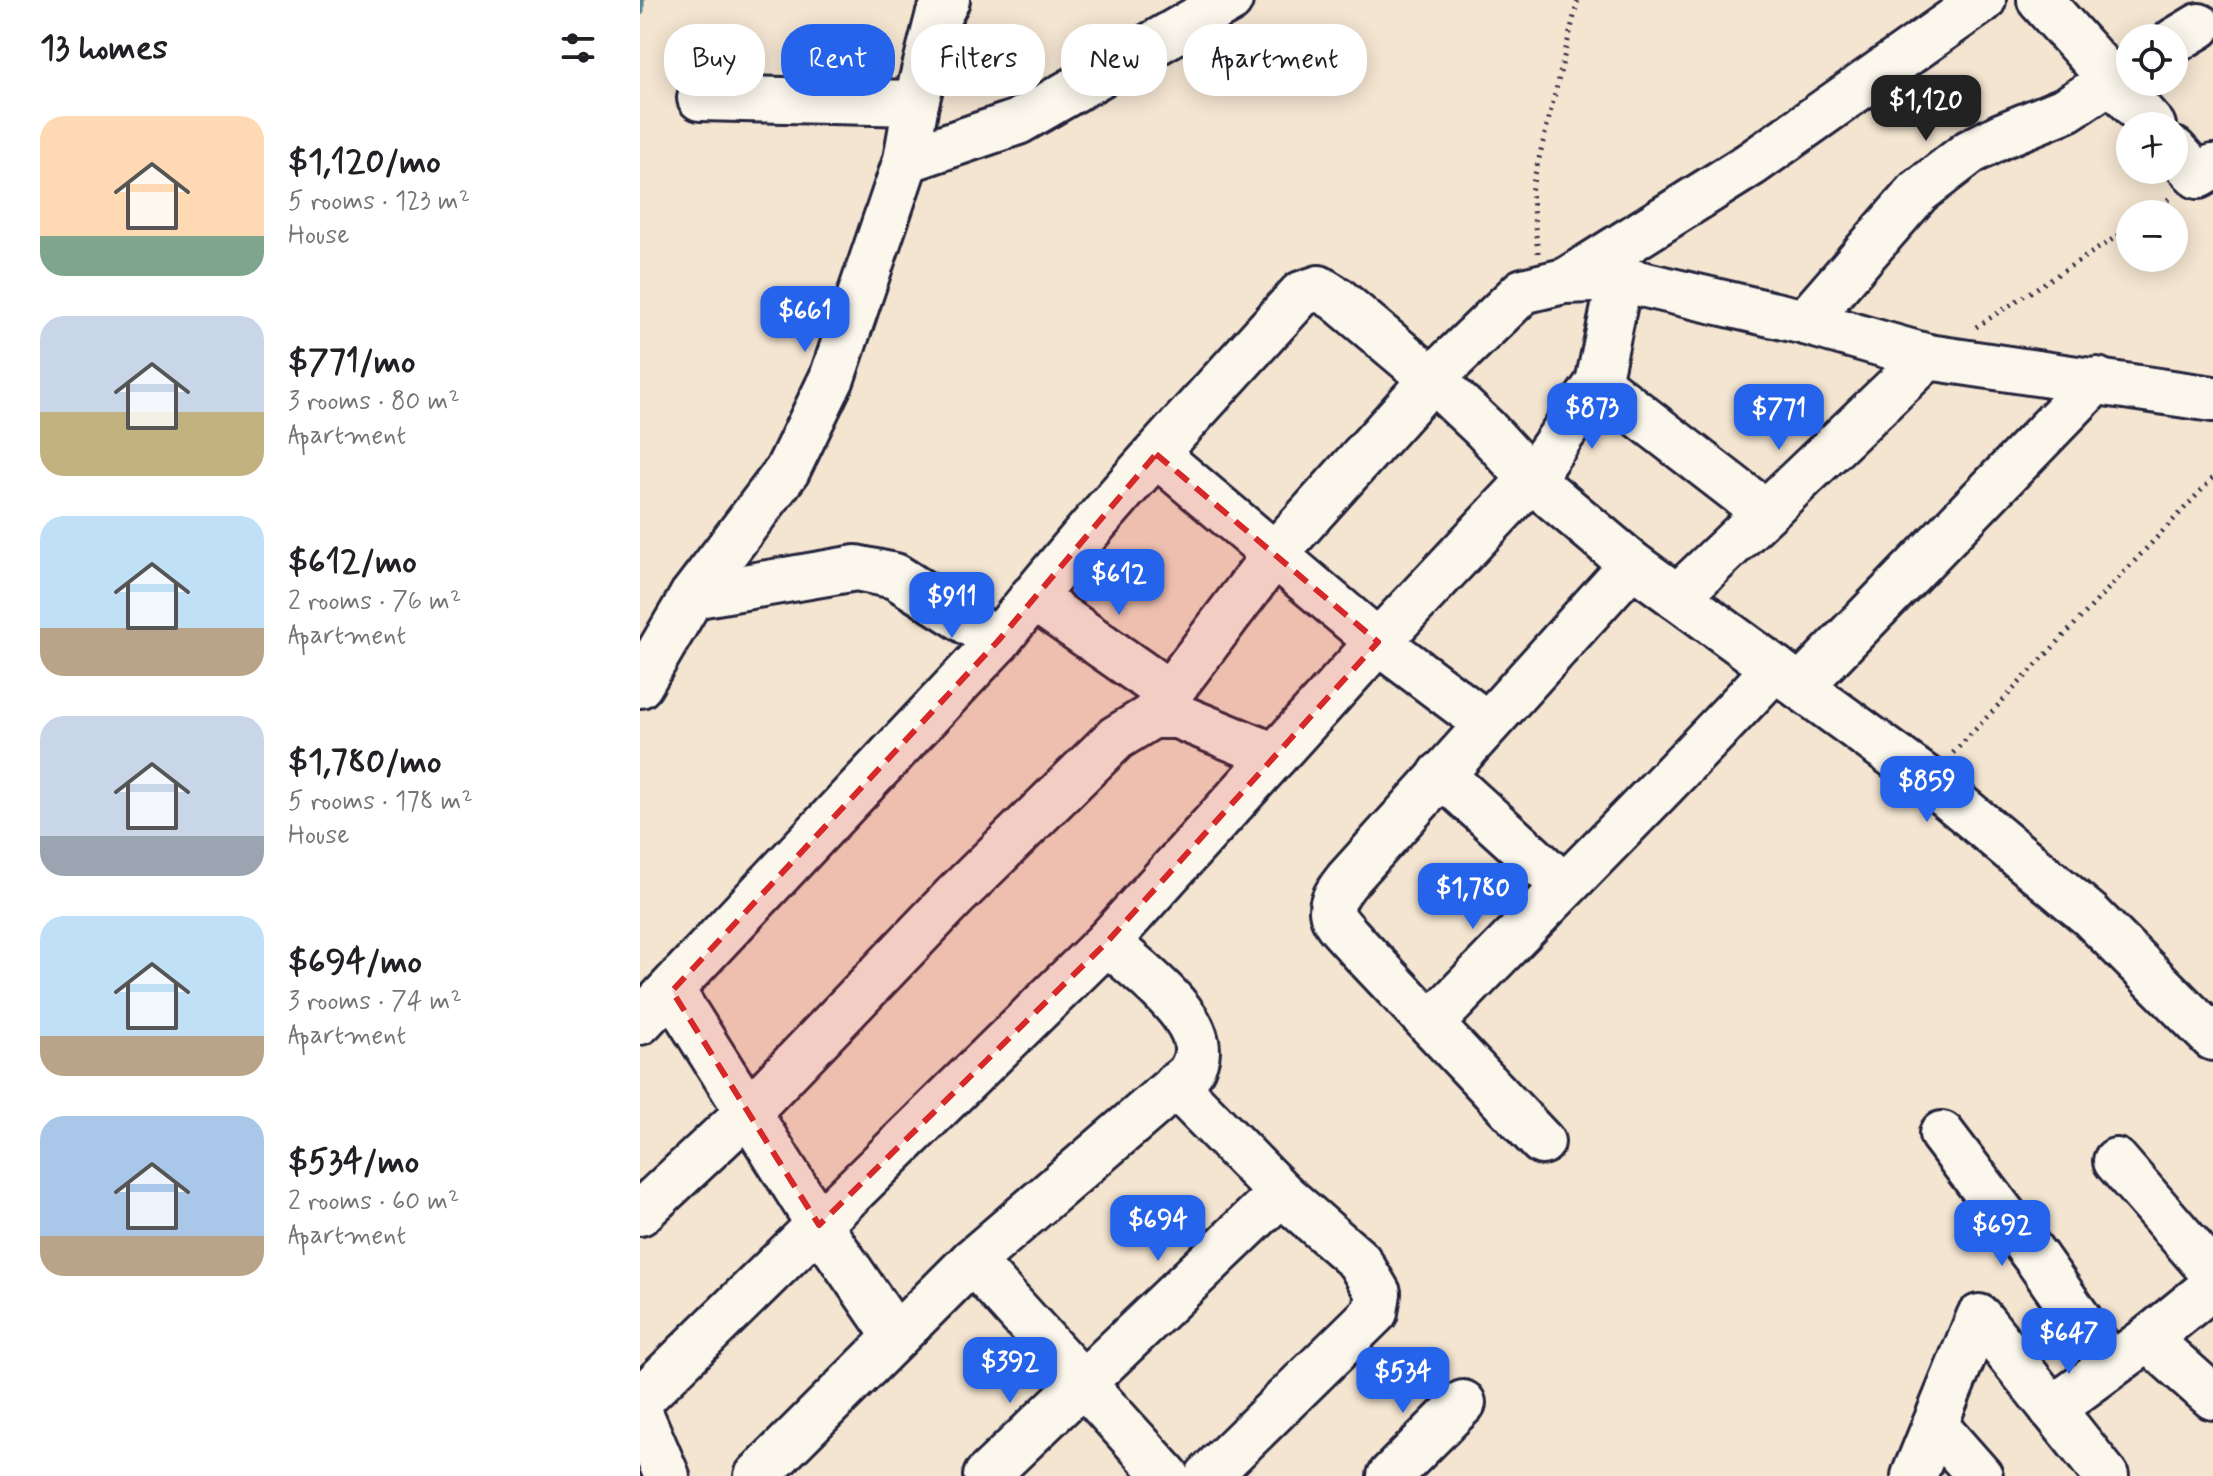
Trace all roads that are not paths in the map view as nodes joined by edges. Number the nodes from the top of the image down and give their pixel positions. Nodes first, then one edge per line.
1 (947, 0) edge
2 (1230, 0) edge
3 (1983, 0) edge
4 (2040, 0) edge
5 (1174, 15) edge
6 (2116, 70) edge
7 (2116, 77) edge
8 (700, 98) dead end
9 (916, 103) junction
10 (906, 160) junction
11 (2188, 165) edge
12 (2213, 167) edge
13 (1620, 279) junction
14 (1553, 284) junction
15 (1805, 322) junction
16 (1928, 357) junction
17 (1432, 379) junction
18 (2097, 380) junction
19 (1598, 383) junction
20 (2213, 399) edge
21 (1156, 454) junction
22 (1531, 479) junction
23 (1765, 512) junction
24 (1274, 555) junction
25 (1632, 564) junction
26 (692, 596) junction
27 (1032, 597) junction
28 (1677, 597) junction
29 (998, 641) junction
30 (1378, 642) junction
31 (1787, 677) junction
32 (640, 685) edge
33 (1160, 704) junction
34 (1487, 724) junction
35 (1275, 756) junction
36 (1441, 774) junction
37 (1564, 886) junction
38 (1107, 942) junction
39 (672, 991) junction
40 (640, 1022) edge
41 (1431, 1024) junction
42 (2213, 1038) edge
43 (1175, 1085) junction
44 (749, 1111) junction
45 (1942, 1134) dead end
46 (1542, 1142) dead end
47 (2116, 1161) dead end
48 (1281, 1193) junction
49 (640, 1213) edge
50 (819, 1225) junction
51 (972, 1261) junction
52 (2213, 1273) edge
53 (2213, 1286) edge
54 (896, 1337) junction
55 (2148, 1339) junction
56 (2111, 1365) junction
57 (1082, 1382) junction
58 (2213, 1397) edge
59 (640, 1400) edge
60 (1463, 1403) dead end
61 (2052, 1409) junction
62 (640, 1413) edge
63 (1935, 1425) junction
64 (667, 1476) edge
65 (757, 1476) edge
66 (986, 1476) edge
67 (1167, 1476) edge
68 (1208, 1476) edge
69 (1390, 1476) edge
70 (1914, 1476) edge
71 (1980, 1476) edge
72 (2106, 1476) edge

1 - 9 street
2 - 5 street
3 - 14 street
4 - 6 street
5 - 10 street
7 - 15 street
8 - 9 street
9 - 10 street
10 - 26 street
11 - 12 street
13 - 14 street
13 - 15 street
13 - 19 street
14 - 17 street
15 - 16 street
16 - 18 street
16 - 23 street
17 - 21 street
17 - 22 street
17 - 24 street
18 - 20 street
18 - 31 street
19 - 22 street
19 - 23 street
21 - 24 street
21 - 27 street
22 - 25 street
22 - 30 street
23 - 28 street
24 - 30 street
24 - 33 street
25 - 28 street
25 - 34 street
26 - 29 street
26 - 32 street
27 - 29 street
27 - 33 street
28 - 31 street
29 - 39 street
30 - 34 street
30 - 35 street
31 - 37 street
31 - 42 street
33 - 35 street
33 - 44 street
34 - 36 street
35 - 38 street
36 - 37 street
36 - 41 street
37 - 41 street
38 - 43 street
38 - 50 street
39 - 40 street
39 - 44 street
41 - 46 street
43 - 48 street
43 - 51 street
44 - 49 street
44 - 50 street
45 - 56 street
47 - 52 street
48 - 57 street
48 - 68 street
50 - 54 street
50 - 59 street
51 - 54 street
51 - 57 street
53 - 55 street
54 - 65 street
55 - 56 street
55 - 58 street
56 - 61 street
57 - 66 street
57 - 67 street
60 - 69 street
61 - 63 street
61 - 72 street
62 - 64 street
63 - 70 street
63 - 71 street

